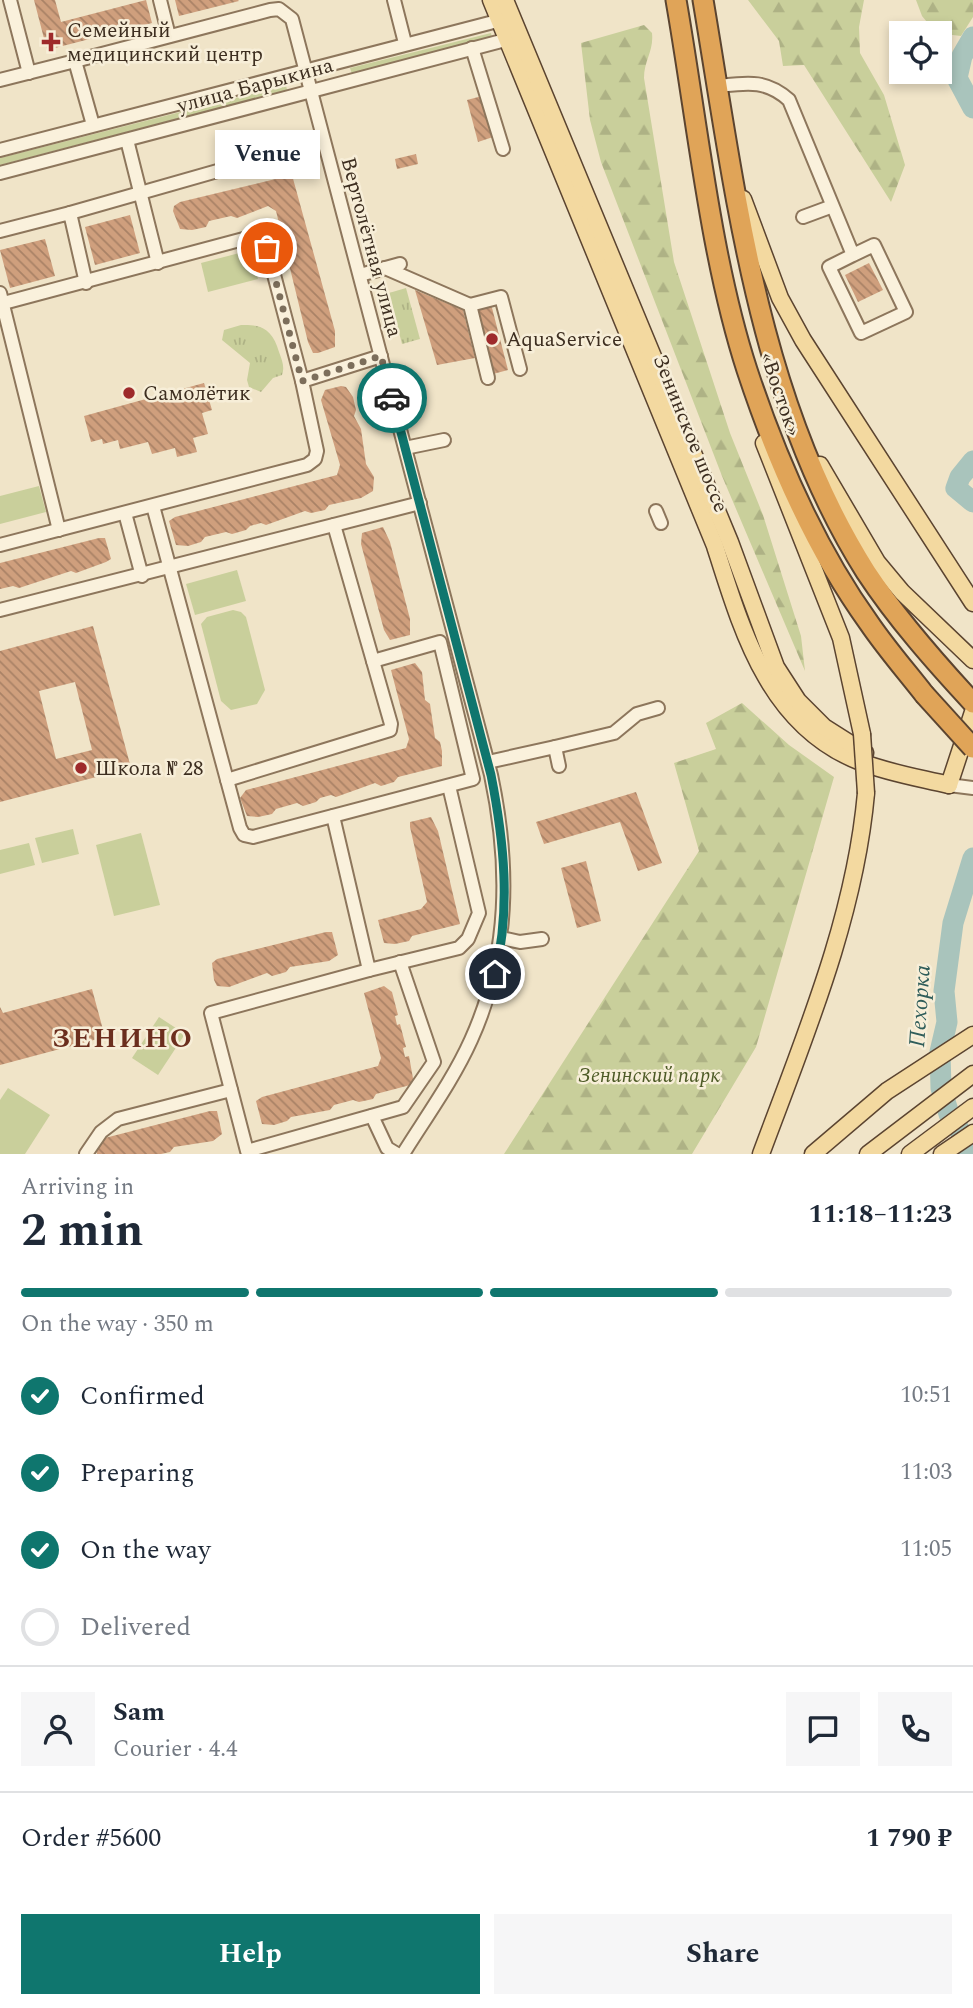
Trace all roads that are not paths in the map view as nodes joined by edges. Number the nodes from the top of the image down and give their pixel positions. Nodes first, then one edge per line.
1 (10, 0) edge
2 (160, 0) edge
3 (394, 0) edge
4 (491, 0) edge
5 (505, 0) edge
6 (676, 0) edge
7 (703, 0) edge
8 (269, 5) edge
9 (506, 19) junction
10 (169, 36) junction
11 (514, 38) junction
12 (405, 43) junction
13 (472, 48) junction
14 (75, 61) junction
15 (306, 69) junction
16 (29, 73) junction
17 (0, 80) edge
18 (718, 86) junction
19 (311, 90) junction
20 (93, 125) junction
21 (127, 140) junction
22 (503, 149) dead end
23 (0, 150) edge
24 (284, 152) dead end
25 (733, 168) junction
26 (0, 173) edge
27 (141, 191) junction
28 (830, 207) junction
29 (70, 213) junction
30 (803, 217) dead end
31 (0, 231) edge
32 (853, 255) junction
33 (158, 263) junction
34 (400, 264) dead end
35 (385, 268) junction
36 (360, 275) junction
37 (724, 278) junction
38 (86, 283) junction
39 (1, 300) edge
40 (470, 305) junction
41 (381, 356) junction
42 (776, 367) junction
43 (520, 369) dead end
44 (488, 378) dead end
45 (302, 381) junction
46 (444, 440) dead end
47 (405, 448) junction
48 (420, 503) junction
49 (153, 506) junction
50 (125, 513) junction
51 (334, 525) junction
52 (60, 530) junction
53 (0, 545) edge
54 (168, 569) junction
55 (142, 576) junction
56 (973, 603) edge
57 (0, 610) edge
58 (455, 637) junction
59 (440, 642) junction
60 (971, 659) edge
61 (373, 661) junction
62 (973, 703) edge
63 (658, 709) dead end
64 (973, 712) edge
65 (555, 747) junction
66 (973, 748) edge
67 (559, 766) dead end
68 (489, 769) junction
69 (473, 779) junction
70 (228, 780) junction
71 (949, 785) junction
72 (449, 786) junction
73 (973, 788) edge
74 (333, 816) junction
75 (501, 938) junction
76 (542, 939) dead end
77 (400, 962) junction
78 (369, 970) junction
79 (973, 1035) edge
80 (973, 1074) edge
81 (231, 1090) junction
82 (973, 1107) edge
83 (372, 1116) junction
84 (973, 1133) edge
85 (280, 1148) edge
86 (241, 1152) edge
87 (814, 1152) edge
88 (86, 1154) edge
89 (397, 1154) edge
90 (403, 1154) edge
91 (761, 1154) edge
92 (868, 1154) edge
93 (910, 1154) edge
94 (942, 1154) edge

1 - 16 street
2 - 10 street
3 - 12 street
4 - 9 main road, Зенинское шоссе
5 - 9 main road, Зенинское шоссе
6 - 37 highway, «Восток»
7 - 18 highway, «Восток»
8 - 10 street
8 - 15 street, Вертолётная улица
9 - 11 main road, Зенинское шоссе
9 - 12 street, улица Барыкина
10 - 14 street
11 - 13 street, улица Барыкина
11 - 71 main road, Зенинское шоссе
12 - 15 street, улица Барыкина
13 - 19 street, улица Барыкина
13 - 22 street
14 - 16 street
14 - 20 street
15 - 19 street, Вертолётная улица
15 - 20 street, улица Барыкина
16 - 17 street
18 - 25 highway, «Восток»
18 - 28 street
19 - 21 street, улица Барыкина
19 - 36 street, Вертолётная улица
20 - 23 street, улица Барыкина
21 - 26 street, улица Барыкина
21 - 27 street
24 - 27 street
25 - 42 highway, «Восток»
25 - 56 main road
27 - 29 street
27 - 33 street
28 - 30 street
28 - 32 street
29 - 31 street
29 - 38 street
32 - 32 street
33 - 38 street
33 - 45 street
34 - 35 street
35 - 36 street
35 - 40 street
36 - 41 street, Вертолётная улица
37 - 66 highway, «Восток», bridge
37 - 91 main road, bridge
38 - 39 street
39 - 52 street
40 - 43 street
40 - 44 street
41 - 45 street
41 - 47 street, Вертолётная улица
42 - 60 main road
42 - 62 highway, «Восток»
45 - 49 street
46 - 47 street
47 - 48 street, Вертолётная улица
48 - 51 street
48 - 58 street, Вертолётная улица
49 - 50 street
49 - 54 street
50 - 52 street
50 - 55 street
51 - 54 street
51 - 61 street
52 - 53 street
54 - 55 street
54 - 70 street
55 - 57 street
58 - 59 street
58 - 68 street, Вертолётная улица
59 - 61 street
59 - 69 street
61 - 70 street
63 - 65 street
64 - 71 main road
65 - 67 street
65 - 68 street
68 - 69 street
68 - 75 street, Вертолётная улица
69 - 72 street
70 - 74 street
71 - 73 street
72 - 74 street
72 - 77 street
74 - 78 street
75 - 76 street
75 - 90 street, Вертолётная улица
77 - 78 street
77 - 83 street
78 - 81 street
79 - 87 main road
80 - 92 main road
81 - 86 street
81 - 88 street
82 - 93 main road
83 - 85 street
83 - 89 street
84 - 94 main road
85 - 86 street

